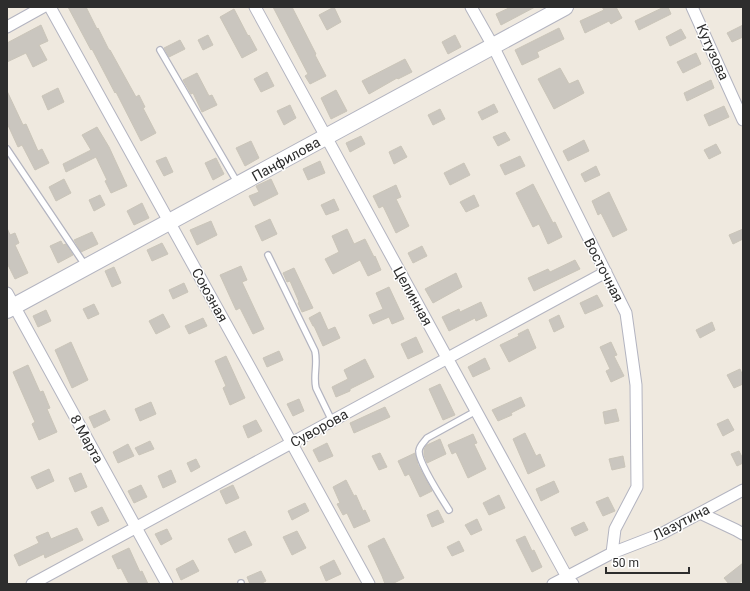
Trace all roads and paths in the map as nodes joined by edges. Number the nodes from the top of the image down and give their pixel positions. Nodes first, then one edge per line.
1 (43, 7) edge
2 (50, 7) edge
3 (256, 7) edge
4 (471, 7) edge
5 (565, 7) edge
6 (692, 7) edge
7 (7, 27) edge
8 (493, 46) junction
9 (160, 50) dead end
10 (743, 120) edge
11 (326, 137) junction
12 (7, 149) edge
13 (238, 184) junction
14 (169, 222) junction
15 (268, 255) dead end
16 (86, 267) junction
17 (606, 272) junction
18 (9, 303) edge
19 (448, 358) junction
20 (476, 411) junction
21 (332, 421) junction
22 (292, 442) junction
23 (743, 490) edge
24 (449, 510) dead end
25 (700, 513) junction
26 (136, 528) junction
27 (743, 534) edge
28 (612, 554) junction
29 (570, 580) edge
30 (32, 584) edge
31 (167, 584) edge
32 (369, 584) edge
33 (554, 584) edge

1 - 7 street
2 - 14 street, Союзная
3 - 11 street, Целинная
4 - 8 street, Восточная
5 - 8 street, Панфилова
6 - 10 street, Кутузова
8 - 11 street, Панфилова
8 - 17 street, Восточная
9 - 13 lane
11 - 13 street, Панфилова
11 - 19 street, Целинная
12 - 16 lane
13 - 14 street, Панфилова
14 - 16 street, Панфилова
14 - 22 street, Союзная
15 - 21 lane
16 - 18 street, Панфилова
17 - 19 street, Суворова
17 - 28 street, Восточная
18 - 26 street, 8 Марта
19 - 20 street, Целинная
19 - 21 street, Суворова
20 - 24 lane
20 - 29 street, Целинная
21 - 22 street, Суворова
22 - 26 street, Суворова
22 - 32 street, Союзная
23 - 25 street, Лазутина
25 - 27 street
25 - 28 street, Лазутина
26 - 30 street, Суворова
26 - 31 street, 8 Марта
28 - 29 street, Лазутина
29 - 33 street, Лазутина

